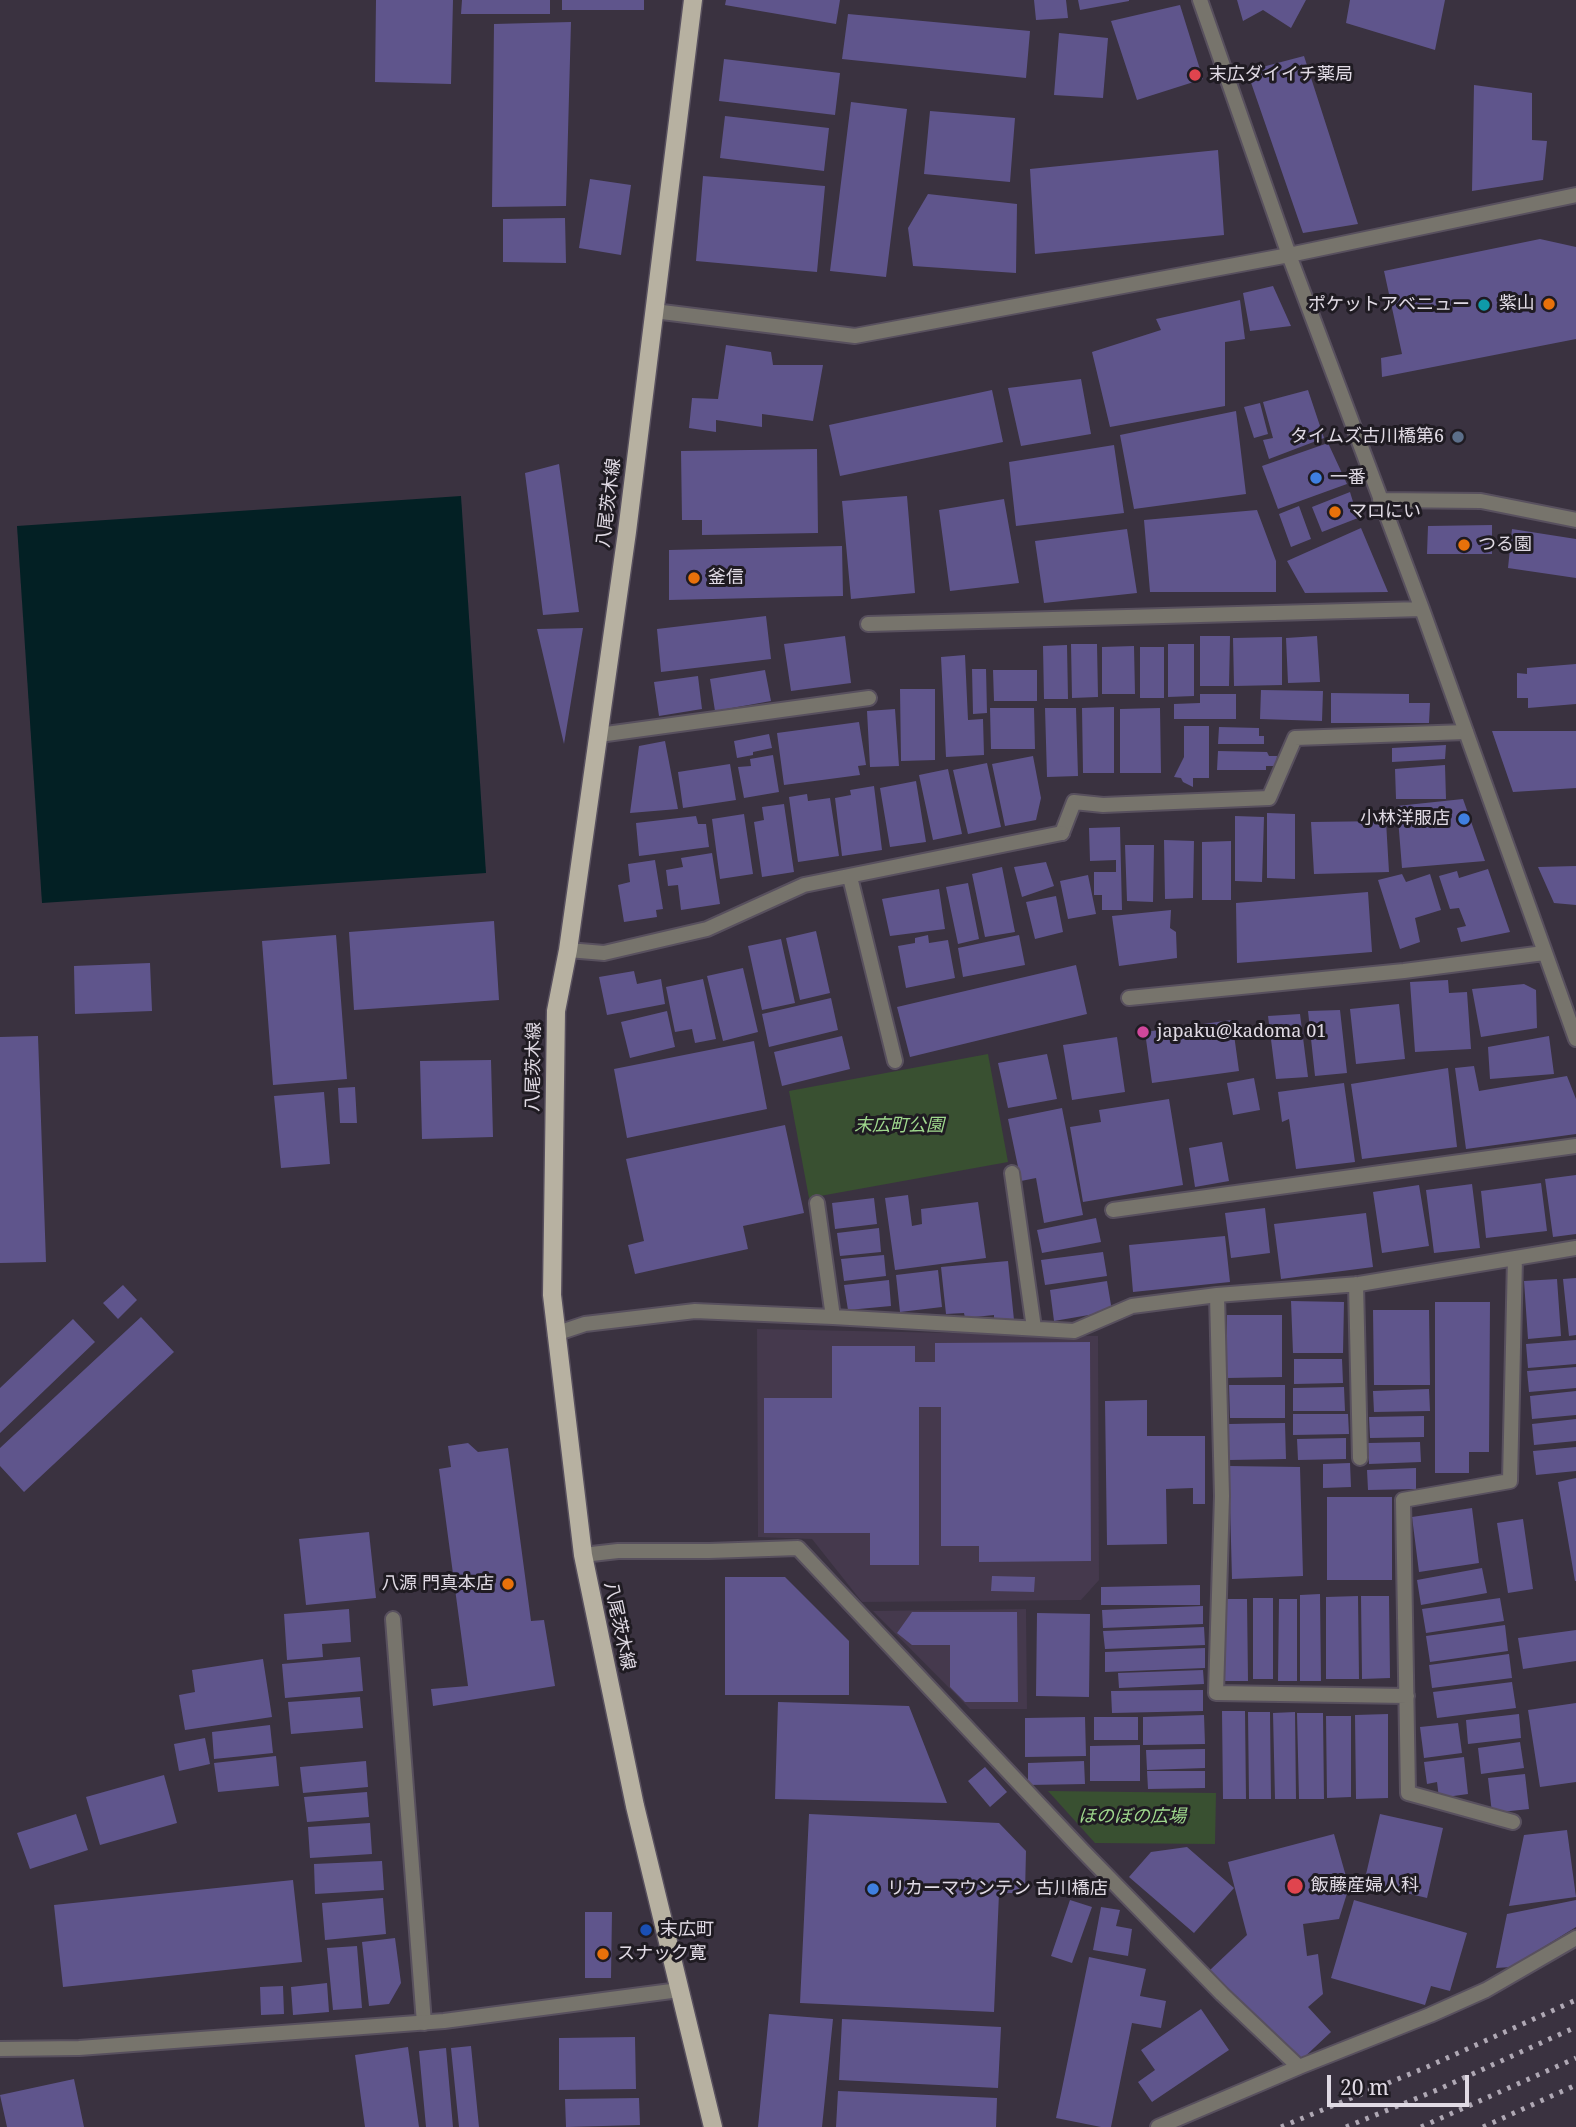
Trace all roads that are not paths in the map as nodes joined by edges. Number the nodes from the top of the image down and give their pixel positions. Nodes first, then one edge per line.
1 (693, 0) edge
2 (1200, 0) edge
3 (1576, 195) edge
4 (1289, 255) junction
5 (654, 311) junction
6 (1380, 500) junction
7 (1576, 520) edge
8 (1422, 609) junction
9 (867, 624) dead end
10 (869, 698) dead end
11 (1466, 732) junction
12 (599, 735) junction
13 (850, 877) junction
14 (568, 950) junction
15 (1544, 953) junction
16 (1129, 998) dead end
17 (1576, 1039) edge
18 (895, 1061) dead end
19 (1576, 1146) edge
20 (1012, 1173) dead end
21 (817, 1203) dead end
22 (1113, 1210) dead end
23 (1576, 1248) edge
24 (1515, 1258) junction
25 (1356, 1284) junction
26 (1217, 1296) junction
27 (833, 1317) junction
28 (1034, 1328) junction
29 (555, 1334) junction
30 (1360, 1458) dead end
31 (583, 1555) junction
32 (393, 1619) dead end
33 (1407, 1696) junction
34 (1513, 1822) dead end
35 (1576, 1938) edge
36 (679, 1990) junction
37 (424, 2022) junction
38 (0, 2049) edge
39 (1299, 2067) junction
40 (713, 2127) edge
41 (1158, 2127) edge

1 - 5 main road, 八尾茨木線
2 - 4 street
3 - 4 street
4 - 5 street
4 - 6 street
5 - 12 main road, 八尾茨木線
6 - 7 street
6 - 8 street
8 - 9 street
8 - 11 street
10 - 12 street
11 - 13 street
11 - 15 street
12 - 14 main road, 八尾茨木線
13 - 14 street
13 - 18 street
14 - 29 main road, 八尾茨木線
15 - 16 street
15 - 17 street
19 - 22 street
20 - 28 street
21 - 27 street
23 - 24 street
24 - 25 street
24 - 33 street
25 - 26 street
25 - 30 street
26 - 28 street
26 - 33 street
27 - 28 street
27 - 29 street
29 - 31 main road, 八尾茨木線
31 - 36 main road, 八尾茨木線
31 - 39 street
32 - 37 street
33 - 34 street
35 - 39 street
36 - 37 street
36 - 40 main road, 八尾茨木線
37 - 38 street
39 - 41 street

